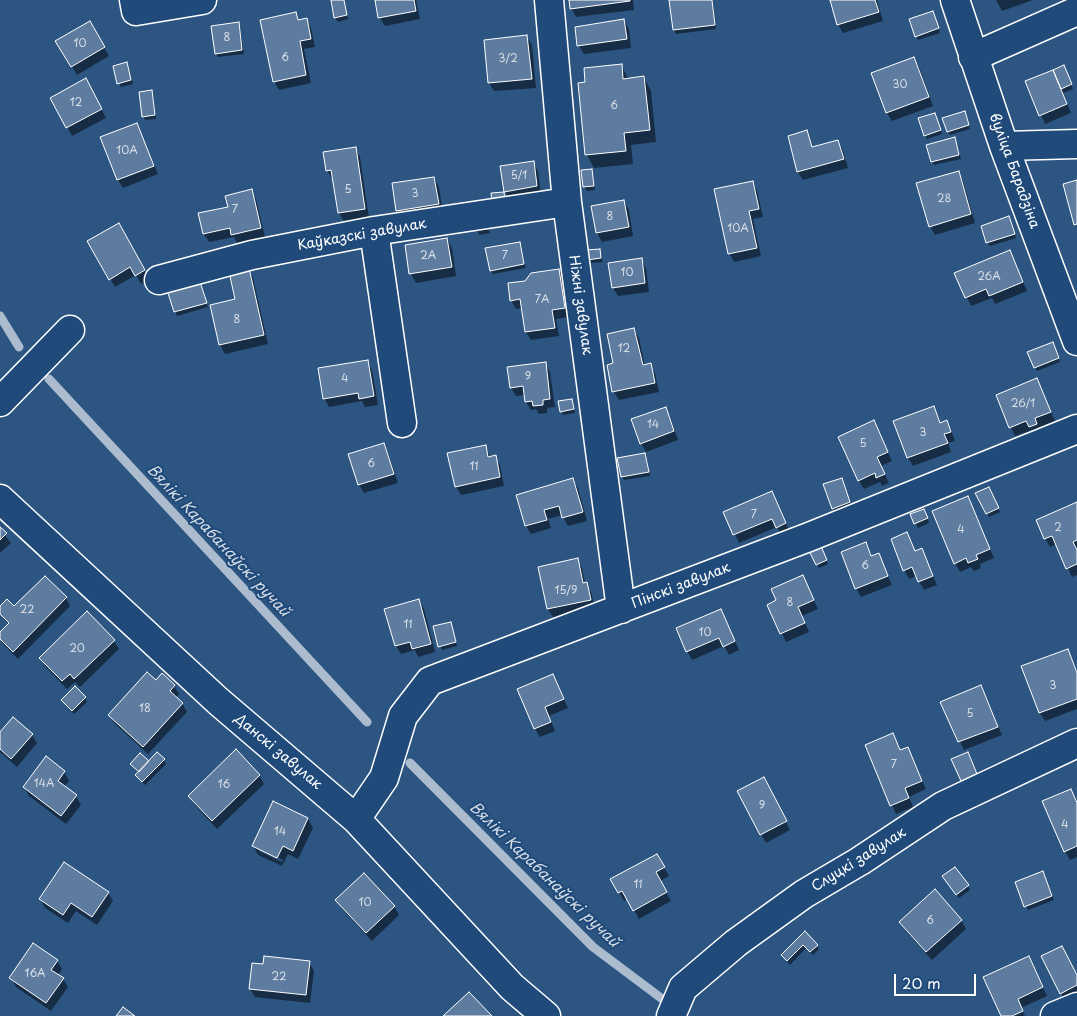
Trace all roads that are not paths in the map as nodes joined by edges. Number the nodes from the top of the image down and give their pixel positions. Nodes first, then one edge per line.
1 (134, 0) edge
2 (202, 0) edge
3 (549, 0) edge
4 (955, 0) edge
5 (1077, 11) edge
6 (973, 57) junction
7 (1077, 144) edge
8 (1004, 146) junction
9 (567, 202) junction
10 (374, 231) junction
11 (159, 280) dead end
12 (70, 330) dead end
13 (1077, 341) edge
14 (0, 402) edge
15 (402, 423) dead end
16 (1077, 429) edge
17 (0, 499) edge
18 (621, 609) junction
19 (1077, 743) edge
20 (356, 819) junction
21 (1077, 1007) edge
22 (546, 1016) edge
23 (671, 1016) edge
24 (1055, 1016) edge

1 - 2 street
3 - 9 street, Ніжні завулак
4 - 6 street, вуліца Барадзіна
5 - 6 street
6 - 8 street, вуліца Барадзіна
7 - 8 street
8 - 13 street, вуліца Барадзіна
9 - 10 street, Каўказскі завулак
9 - 18 street, Ніжні завулак
10 - 11 street, Каўказскі завулак
10 - 15 street
12 - 14 street
16 - 18 street, Пінскі завулак
17 - 20 street, Данскі завулак
18 - 20 street, Пінскі завулак
19 - 23 street, Слуцкі завулак
20 - 22 street, Данскі завулак
21 - 24 street

